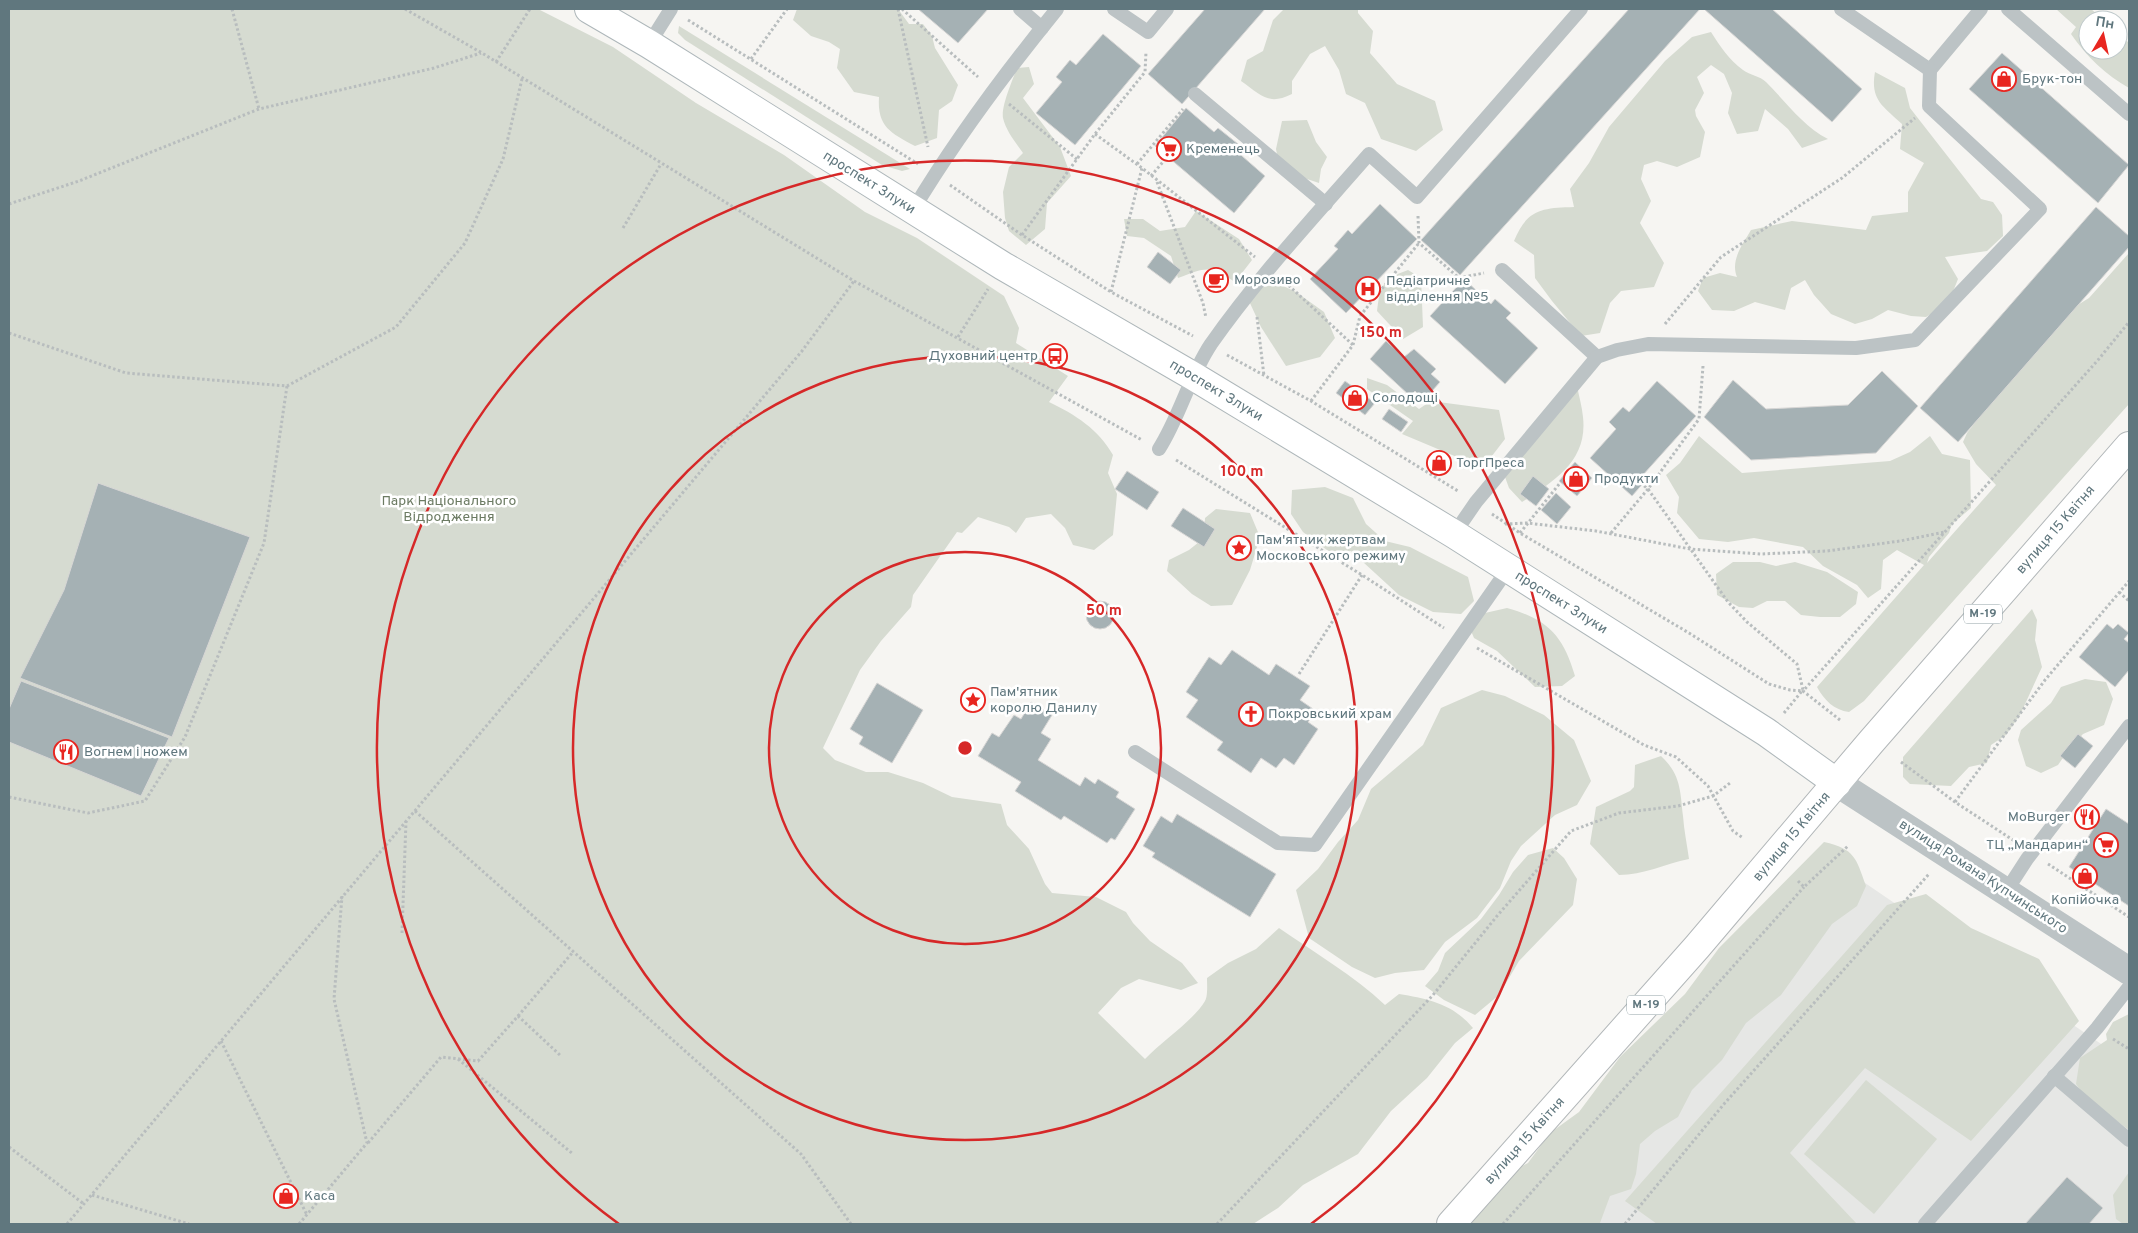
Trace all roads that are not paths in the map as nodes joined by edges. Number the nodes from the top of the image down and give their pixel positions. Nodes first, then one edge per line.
1 (590, 9) edge
2 (671, 9) edge
3 (1020, 9) edge
4 (1057, 9) edge
5 (1114, 9) edge
6 (1167, 9) edge
7 (1580, 9) edge
8 (1841, 9) edge
9 (1981, 9) edge
10 (2008, 9) edge
11 (1042, 28) junction
12 (649, 44) junction
13 (1930, 70) junction
14 (1196, 94) road end
15 (2129, 114) edge
16 (1326, 204) junction
17 (913, 210) junction
18 (1502, 270) road end
19 (1597, 356) junction
20 (1193, 376) junction
21 (2129, 446) edge
22 (1158, 449) road end
23 (1454, 534) junction
24 (1508, 569) junction
25 (2129, 726) edge
26 (1136, 752) dead end
27 (1837, 783) junction
28 (2005, 893) junction
29 (2129, 971) edge
30 (2129, 987) edge
31 (2054, 1076) junction
32 (2129, 1140) edge
33 (1451, 1224) edge
34 (1925, 1224) edge

1 - 12 main road, проспект Злуки
2 - 12 lane
3 - 11 lane
4 - 11 lane
5 - 6 lane
7 - 16 lane
8 - 13 lane
9 - 13 lane
10 - 15 lane
11 - 17 lane
12 - 17 main road, проспект Злуки
13 - 19 lane
14 - 16 lane
16 - 20 lane
17 - 20 main road, проспект Злуки
18 - 19 lane
19 - 23 lane
20 - 22 lane
20 - 23 main road, проспект Злуки
21 - 27 main road, вулиця 15 Квітня / М-19
23 - 24 main road, проспект Злуки
24 - 26 lane
24 - 27 main road, проспект Злуки
25 - 28 lane
27 - 28 street, вулиця Романа Купчинського
27 - 33 main road, вулиця 15 Квітня / М-19
28 - 29 street, вулиця Романа Купчинського
30 - 31 lane
31 - 32 lane
31 - 34 lane

